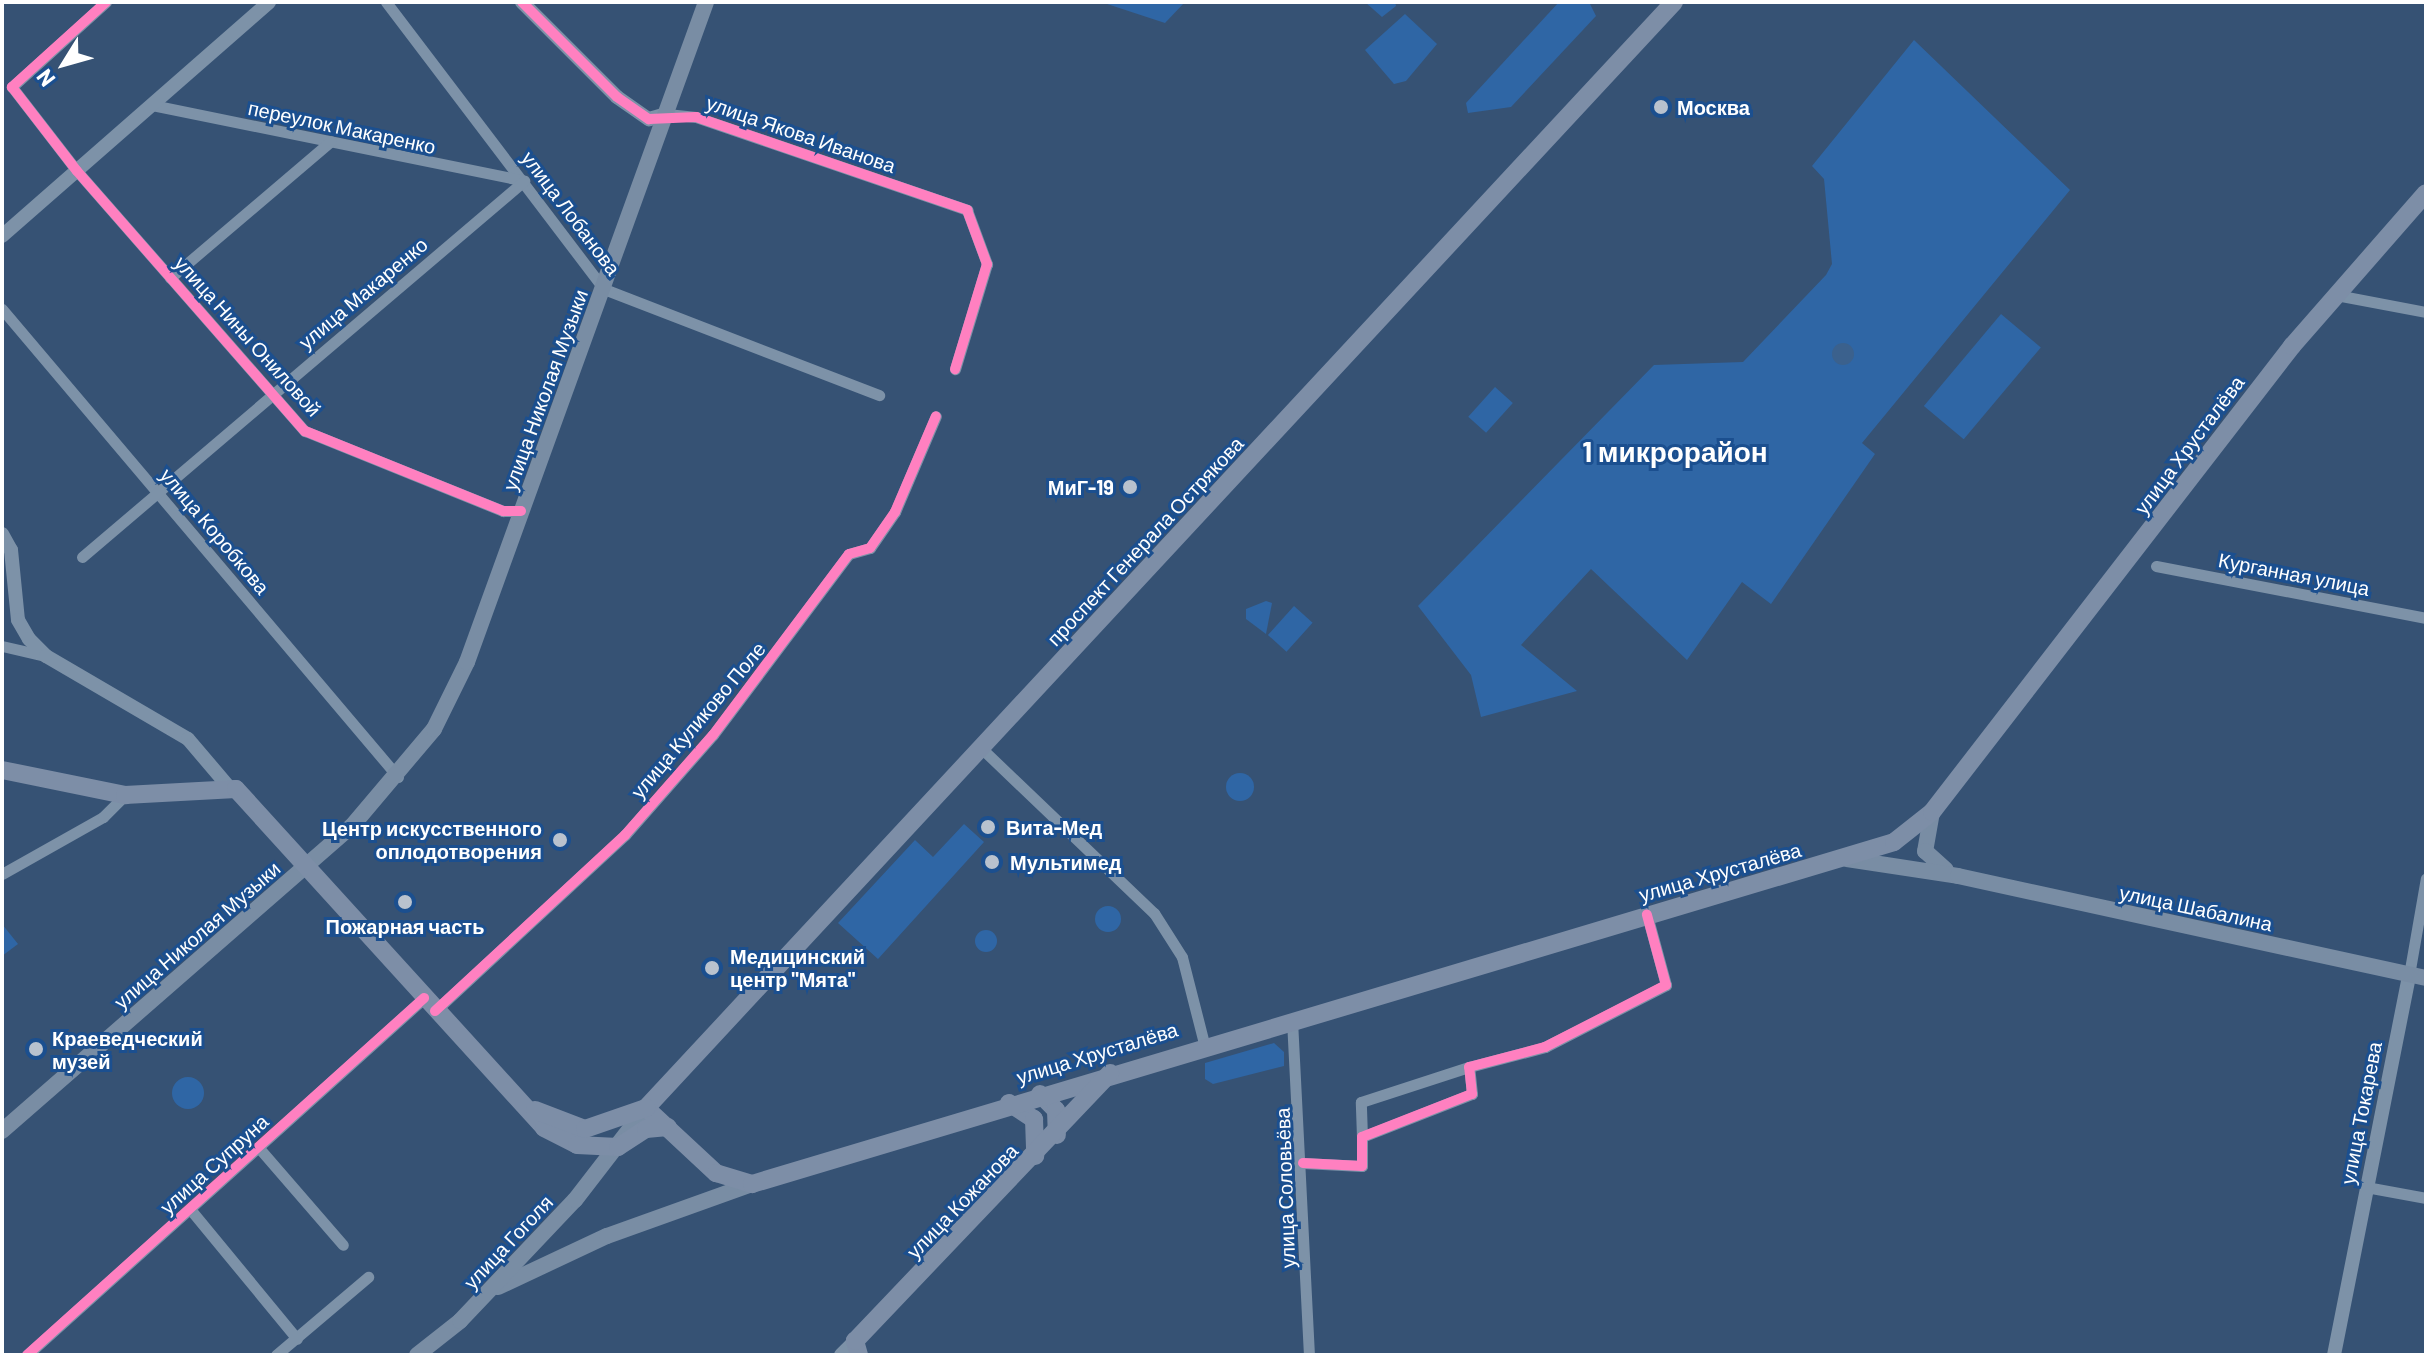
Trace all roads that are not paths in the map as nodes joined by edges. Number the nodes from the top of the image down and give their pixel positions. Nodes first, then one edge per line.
1 (106, 2) edge
2 (269, 2) edge
3 (386, 2) edge
4 (522, 2) edge
5 (706, 2) edge
6 (1674, 2) edge
7 (152, 105) junction
8 (667, 114) junction
9 (331, 141) junction
10 (77, 171) junction
11 (524, 181) junction
12 (2426, 193) edge
13 (2, 236) edge
14 (170, 278) junction
15 (604, 289) junction
16 (2336, 295) junction
17 (2, 309) edge
18 (2426, 312) edge
19 (955, 369) dead end
20 (271, 394) junction
21 (879, 395) dead end
22 (936, 416) dead end
23 (157, 490) junction
24 (521, 511) junction
25 (2, 534) edge
26 (82, 557) dead end
27 (2156, 566) dead end
28 (2426, 618) edge
29 (2, 646) edge
30 (46, 656) junction
31 (979, 746) junction
32 (7, 775) edge
33 (399, 777) junction
34 (228, 786) junction
35 (125, 795) junction
36 (1932, 812) junction
37 (1894, 842) junction
38 (1847, 859) junction
39 (310, 863) junction
40 (1926, 870) junction
41 (2, 874) edge
42 (1958, 876) junction
43 (2426, 878) edge
44 (1647, 915) junction
45 (2409, 975) junction
46 (2426, 978) edge
47 (430, 1005) junction
48 (1292, 1019) junction
49 (1204, 1043) junction
50 (1469, 1067) junction
51 (1110, 1073) junction
52 (1040, 1094) junction
53 (516, 1098) junction
54 (1009, 1103) junction
55 (646, 1108) junction
56 (668, 1127) junction
57 (585, 1129) junction
58 (2, 1131) edge
59 (1057, 1135) junction
60 (1362, 1137) junction
61 (597, 1145) junction
62 (618, 1147) junction
63 (259, 1148) junction
64 (1032, 1160) junction
65 (1303, 1163) junction
66 (598, 1171) junction
67 (752, 1184) junction
68 (2366, 1187) junction
69 (2426, 1198) edge
70 (190, 1209) junction
71 (343, 1245) dead end
72 (368, 1277) dead end
73 (484, 1297) junction
74 (297, 1339) junction
75 (849, 1352) edge
76 (27, 1355) edge
77 (276, 1355) edge
78 (417, 1355) edge
79 (1309, 1355) edge
80 (2334, 1355) edge

1 - 10 street, улица Нины Ониловой
2 - 7 street
3 - 11 street, улица Лобанова
4 - 8 street, улица Якова Иванова
5 - 8 main road, улица Николая Музыки
6 - 31 main road, проспект Генерала Острякова
7 - 9 street, переулок Макаренко
7 - 10 street
8 - 15 main road, улица Николая Музыки
8 - 19 street, улица Якова Иванова
9 - 11 street, переулок Макаренко
9 - 14 street
10 - 13 street
10 - 14 street, улица Нины Ониловой
11 - 15 street, улица Лобанова
11 - 20 street, улица Макаренко
12 - 16 main road, улица Хрусталёва
14 - 20 street, улица Нины Ониловой
15 - 21 street, улица Лобанова
15 - 24 main road, улица Николая Музыки
16 - 18 street
16 - 36 main road, улица Хрусталёва
17 - 23 street, улица Коробкова
20 - 23 street, улица Макаренко
20 - 24 street, улица Нины Ониловой
22 - 47 street, улица Куликово Поле
23 - 26 street, улица Макаренко
23 - 33 street, улица Коробкова
24 - 33 main road, улица Николая Музыки
25 - 30 street
27 - 28 street, Курганная улица
29 - 30 street
30 - 34 street
31 - 49 street
31 - 55 main road, проспект Генерала Острякова
32 - 35 main road
33 - 39 main road, улица Николая Музыки
34 - 35 main road
34 - 39 main road
35 - 41 street
36 - 37 main road, улица Хрусталёва
36 - 42 main road, улица Шабалина
37 - 38 main road, улица Хрусталёва
37 - 40 main road
38 - 40 main road, улица Шабалина
38 - 44 main road, улица Хрусталёва
39 - 47 main road
39 - 58 main road, улица Николая Музыки
40 - 42 main road, улица Шабалина
42 - 45 main road, улица Шабалина
43 - 45 street, улица Токарева
44 - 48 main road, улица Хрусталёва
44 - 50 street
45 - 46 main road, улица Шабалина
45 - 68 street, улица Токарева
47 - 53 main road
47 - 63 street, улица Супруна
48 - 49 main road, улица Хрусталёва
48 - 65 street, улица Соловьёва
49 - 51 main road, улица Хрусталёва
50 - 60 street
50 - 60 street
51 - 52 main road, улица Хрусталёва
51 - 59 main road, улица Кожанова
52 - 54 main road, улица Хрусталёва
52 - 59 main road
53 - 57 main road
53 - 61 main road
54 - 64 main road
54 - 67 main road, улица Хрусталёва
55 - 56 main road
55 - 57 main road
55 - 62 main road, улица Гоголя
56 - 62 main road
56 - 67 main road
57 - 61 main road
59 - 64 main road, улица Кожанова
60 - 65 street
61 - 62 main road
61 - 66 main road
62 - 66 main road, улица Гоголя
63 - 70 street, улица Супруна
63 - 71 street
64 - 75 main road, улица Кожанова
65 - 79 street, улица Соловьёва
66 - 73 main road, улица Гоголя
67 - 73 main road, улица Хрусталёва
68 - 69 street
68 - 80 street, улица Токарева
70 - 74 street
70 - 76 street, улица Супруна
72 - 74 street
73 - 78 main road, улица Гоголя
74 - 77 street

